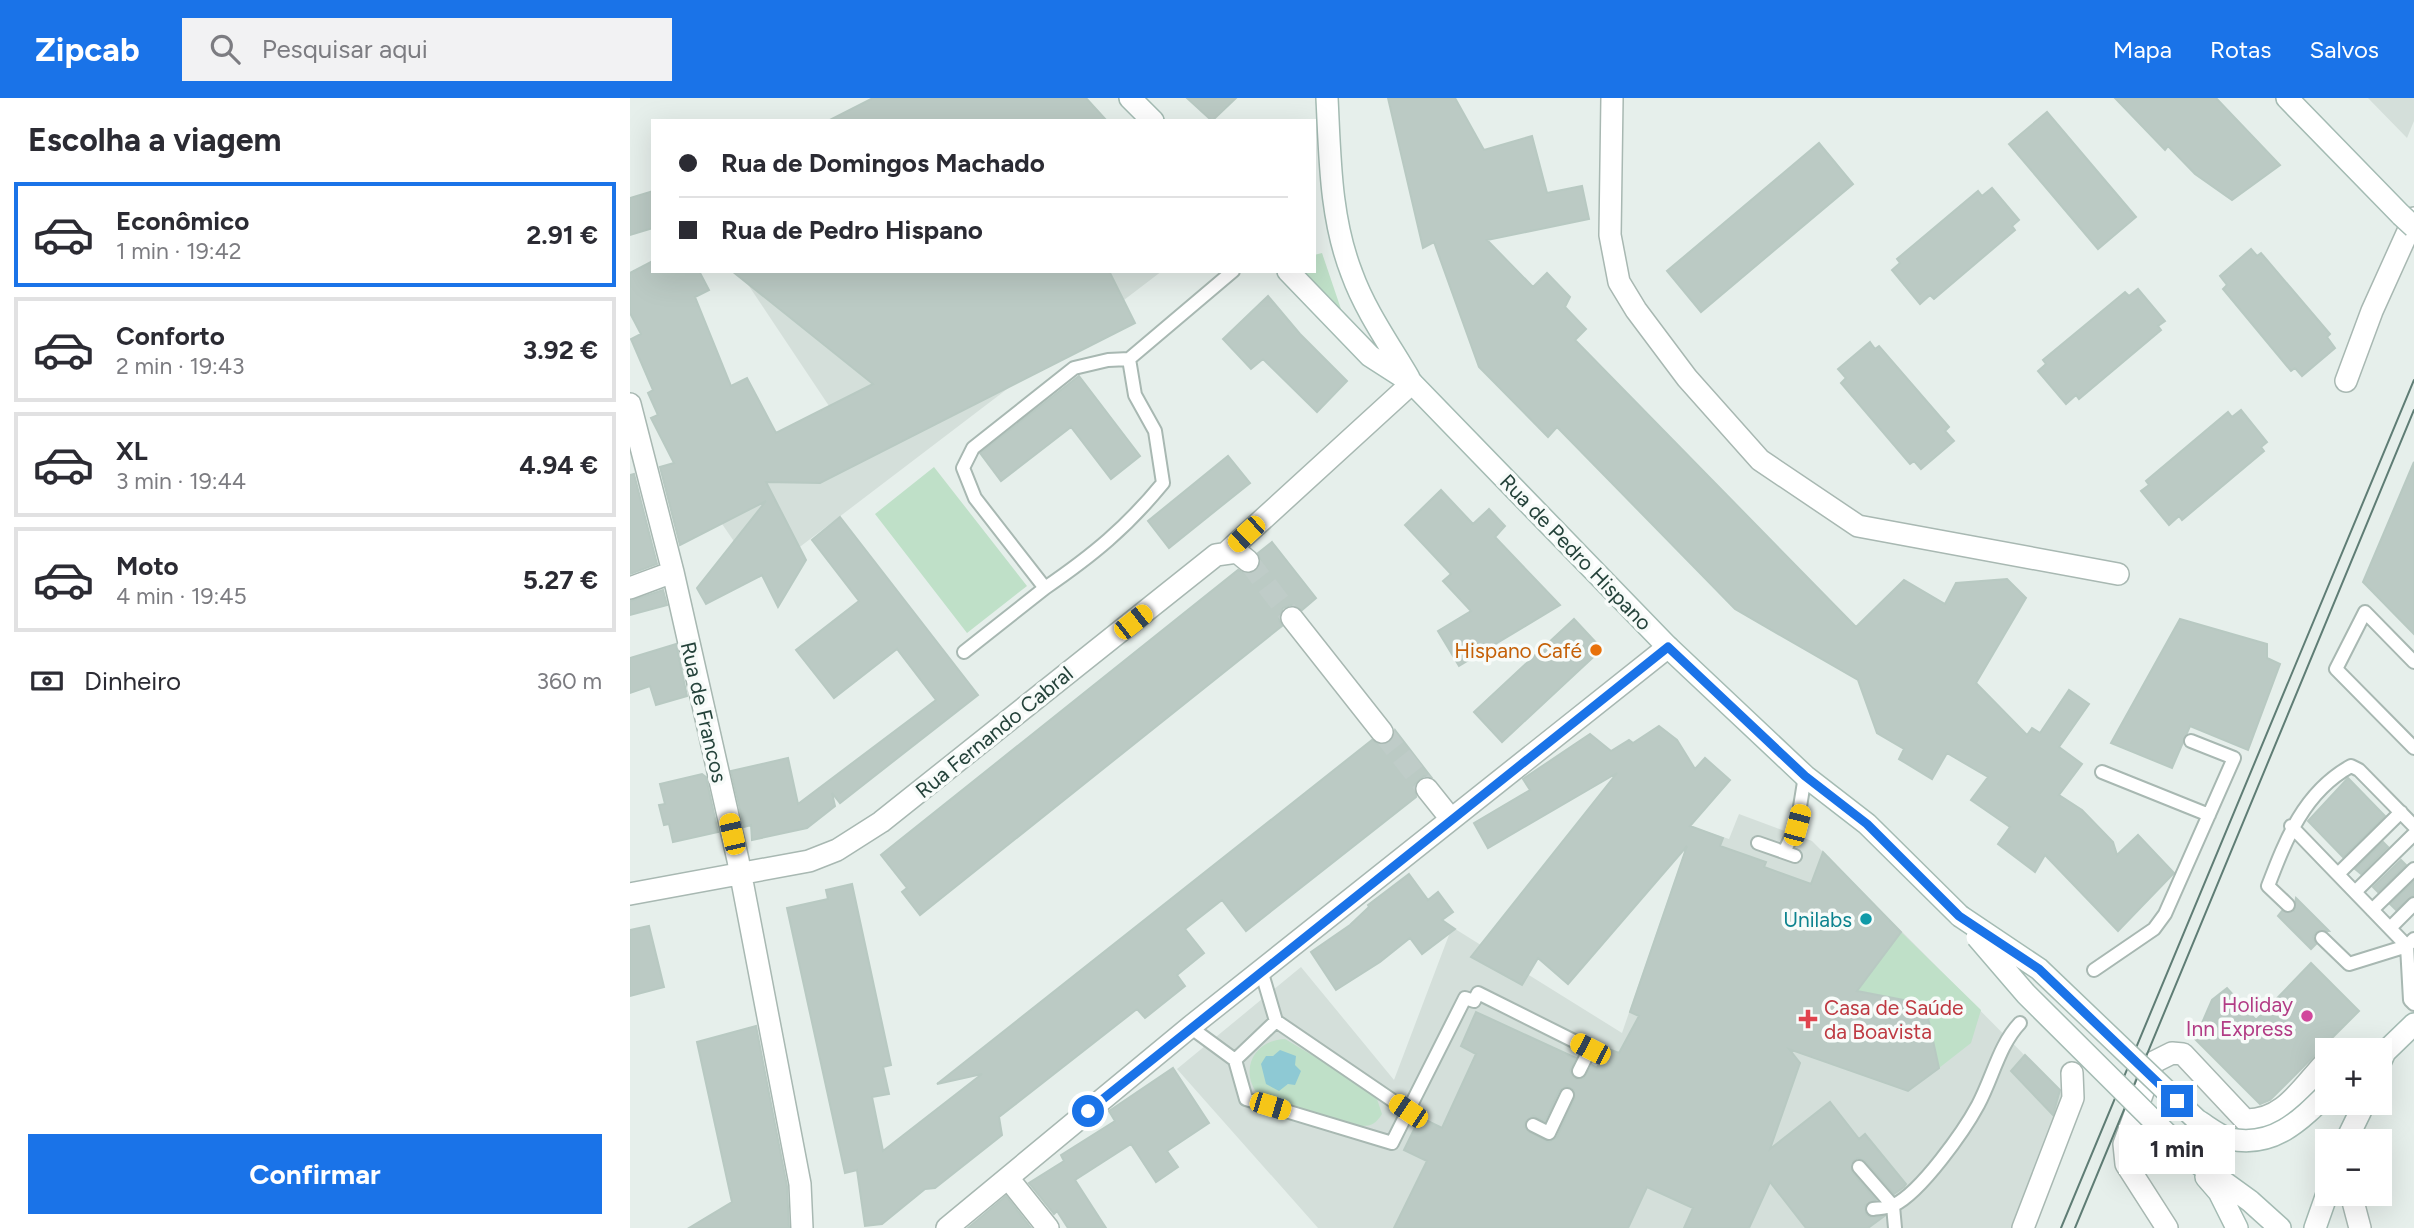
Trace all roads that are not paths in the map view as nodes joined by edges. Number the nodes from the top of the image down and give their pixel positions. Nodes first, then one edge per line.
1 (1130, 98) edge
2 (1327, 98) edge
3 (1612, 98) edge
4 (2287, 98) edge
5 (1151, 119) edge
6 (1323, 177) edge
7 (2410, 220) edge
8 (1231, 273) edge
9 (1290, 273) edge
10 (1129, 359) junction
11 (2346, 381) dead end
12 (1412, 383) junction
13 (630, 404) edge
14 (635, 441) edge
15 (1227, 552) junction
16 (1248, 561) tunnel mouth
17 (673, 572) junction
18 (2118, 574) dead end
19 (630, 588) edge
20 (1045, 588) junction
21 (1292, 618) tunnel mouth
22 (1668, 647) junction
23 (964, 652) dead end
24 (2414, 662) edge
25 (1382, 732) tunnel mouth
26 (2191, 741) dead end
27 (2414, 748) edge
28 (2102, 772) dead end
29 (1805, 776) junction
30 (1427, 789) tunnel mouth
31 (2400, 812) junction
32 (2209, 815) junction
33 (1451, 819) junction
34 (2291, 826) junction
35 (2414, 826) edge
36 (2414, 834) edge
37 (1758, 843) dead end
38 (2414, 869) edge
39 (741, 874) junction
40 (2338, 874) junction
41 (2355, 892) junction
42 (630, 894) edge
43 (2414, 904) edge
44 (2288, 905) dead end
45 (2372, 910) junction
46 (1959, 916) junction
47 (2390, 928) junction
48 (2322, 938) dead end
49 (2410, 942) edge
50 (1261, 970) junction
51 (2094, 970) dead end
52 (2414, 1004) edge
53 (1276, 1021) junction
54 (2020, 1023) dead end
55 (2414, 1024) edge
56 (1190, 1027) junction
57 (2392, 1046) edge
58 (1235, 1060) junction
59 (1579, 1071) dead end
60 (2072, 1073) dead end
61 (2315, 1074) edge
62 (1567, 1095) dead end
63 (2315, 1106) edge
64 (1408, 1111) junction
65 (1533, 1125) dead end
66 (2192, 1159) junction
67 (1858, 1167) dead end
68 (1008, 1178) junction
69 (1892, 1206) junction
70 (2323, 1206) edge
71 (2354, 1206) edge
72 (1873, 1209) dead end
73 (2316, 1224) edge
74 (802, 1228) edge
75 (947, 1228) edge
76 (1048, 1228) edge
77 (1895, 1228) edge
78 (2023, 1228) edge
79 (2166, 1228) edge
80 (2237, 1228) edge
81 (2280, 1228) edge
82 (2360, 1228) edge

1 - 5 street
2 - 6 street
3 - 18 street
4 - 7 street
6 - 12 street
7 - 11 street
8 - 10 lane
9 - 12 street, Rua de Pedro Hispano
10 - 20 lane
10 - 20 lane
12 - 15 street, Rua Fernando Cabral
12 - 22 street, Rua de Pedro Hispano
13 - 14 street, Rua de Francos
14 - 17 street, Rua de Francos
15 - 16 street
15 - 39 street, Rua Fernando Cabral
17 - 19 street
17 - 39 street, Rua de Francos
20 - 23 lane
21 - 25 street
22 - 29 street, Rua de Pedro Hispano
22 - 33 street
24 - 27 lane
26 - 32 lane
28 - 32 lane
29 - 37 lane
29 - 46 street, Rua de Pedro Hispano
30 - 33 street
31 - 34 lane
31 - 35 lane
31 - 40 lane
32 - 51 lane
33 - 50 street
34 - 40 lane
34 - 44 lane
36 - 41 lane
38 - 45 lane
39 - 42 street, Rua Fernando Cabral
39 - 74 street, Rua de Francos
40 - 41 lane
41 - 45 lane
43 - 47 lane
45 - 47 lane
46 - 63 street, Rua de Pedro Hispano, bridge
46 - 66 street, Rua de Pedro Hispano, bridge
47 - 49 lane
48 - 49 lane
49 - 52 lane
50 - 53 lane
50 - 56 street
53 - 58 lane
53 - 64 lane
54 - 69 lane
55 - 57 street
56 - 58 lane
56 - 68 street
58 - 64 lane
59 - 64 lane
60 - 78 street
61 - 79 street
62 - 65 lane
66 - 80 street
66 - 81 street, Rua de Pedro Hispano
67 - 69 lane
68 - 75 street
68 - 76 street
69 - 72 lane
69 - 77 lane
70 - 73 street
71 - 82 street

